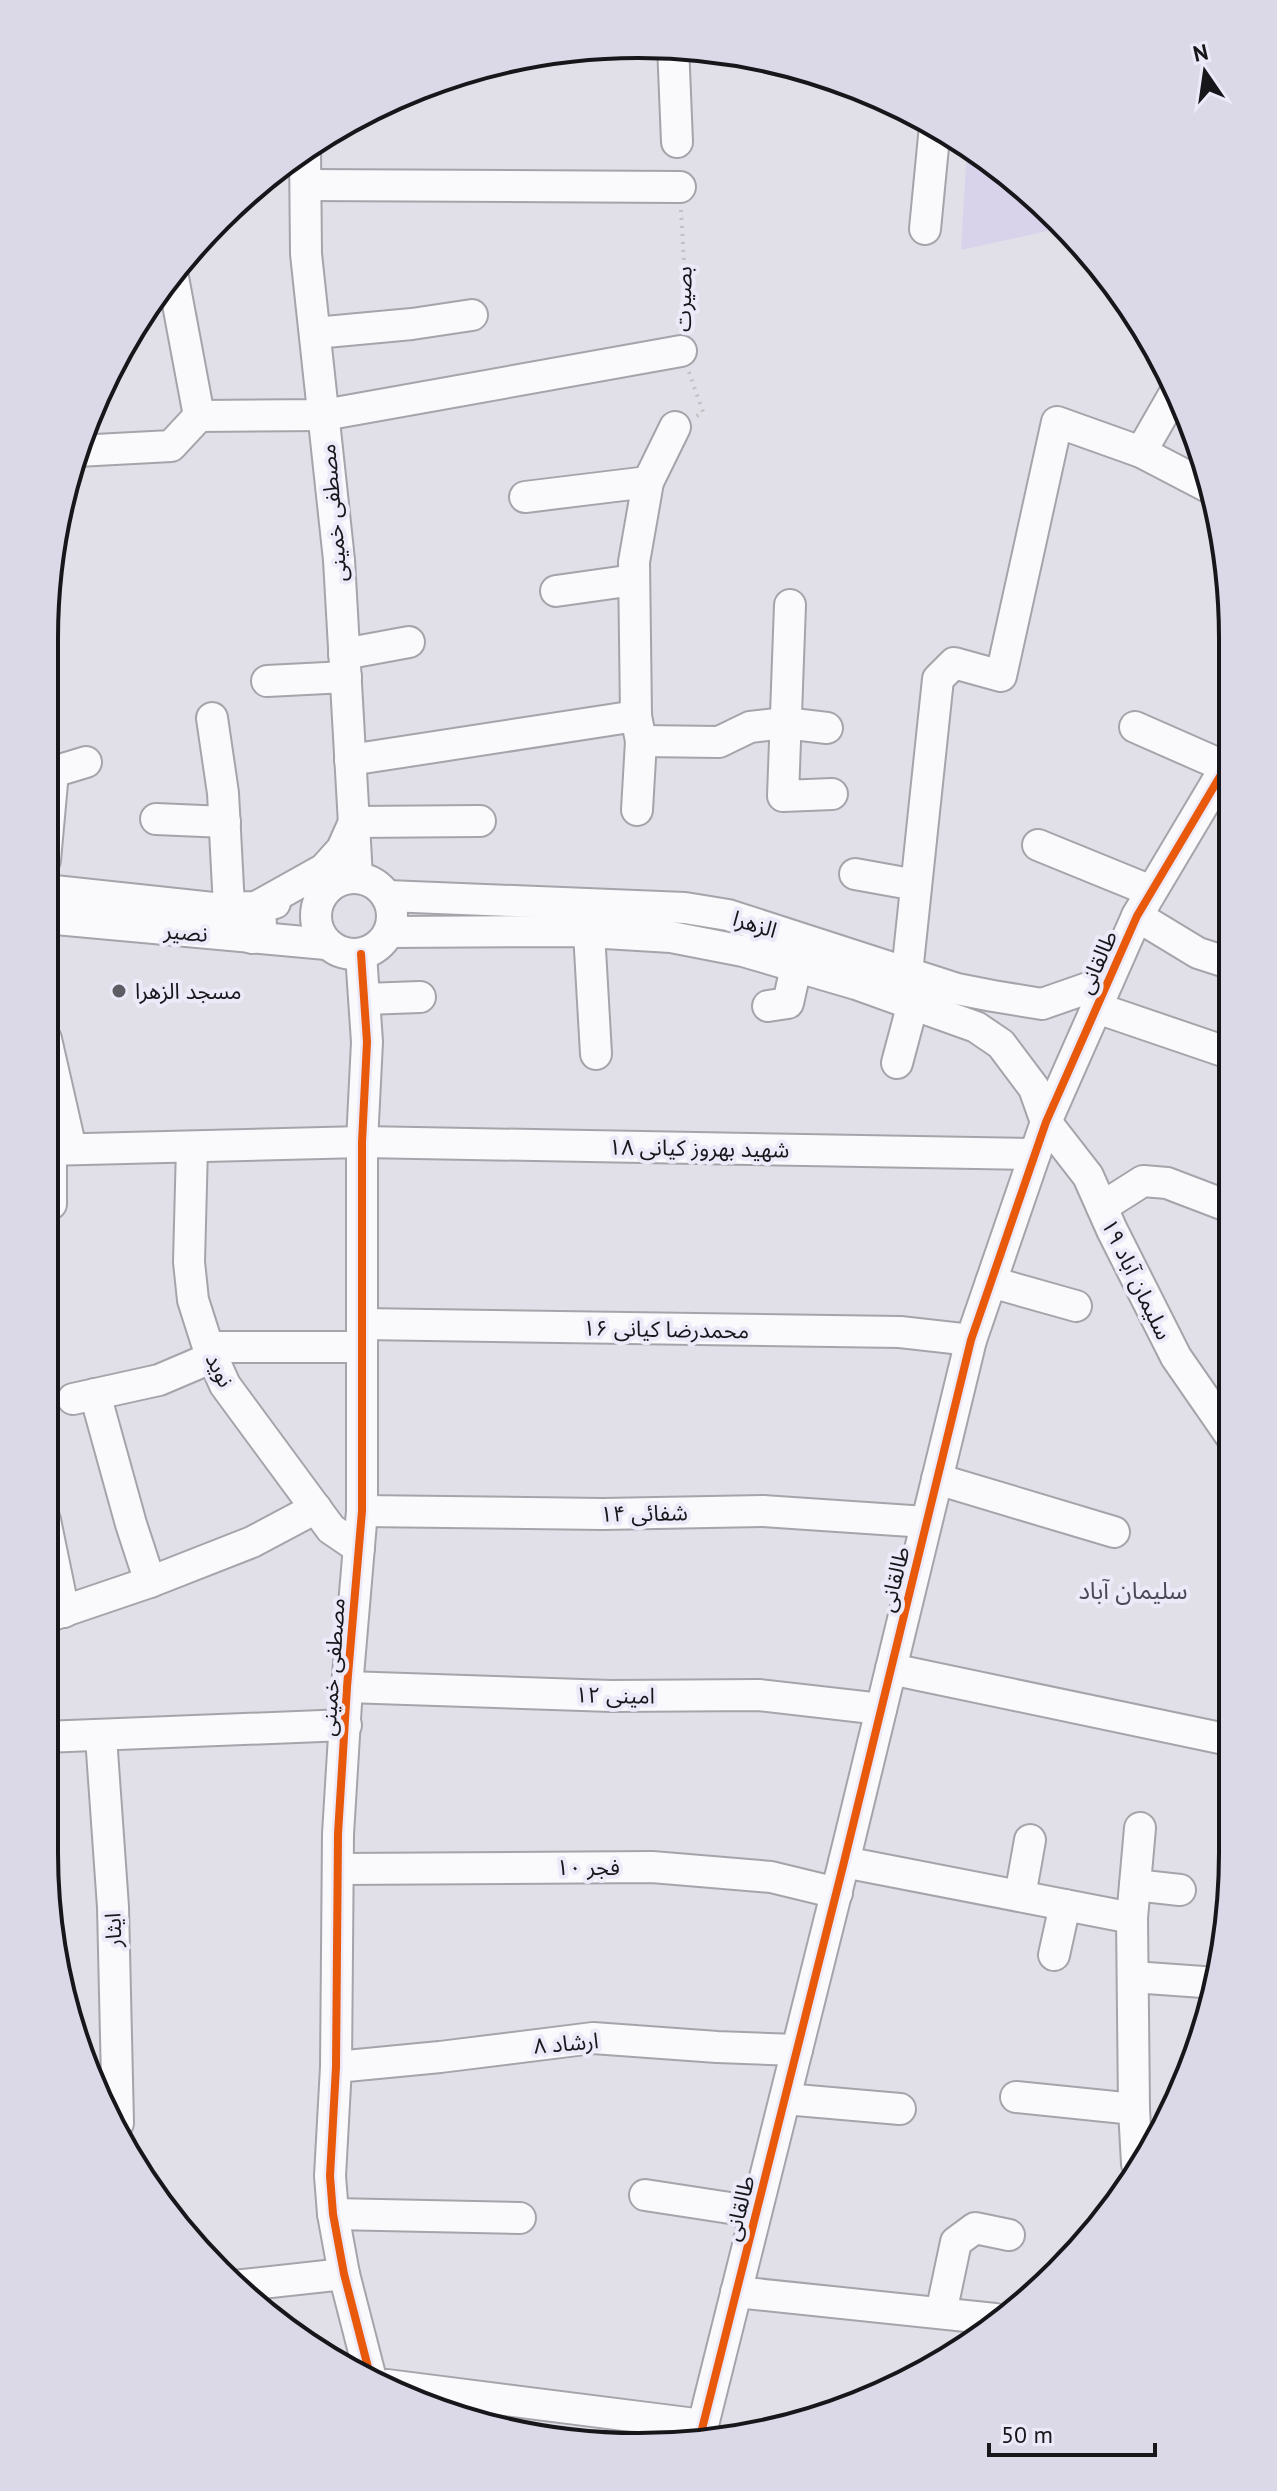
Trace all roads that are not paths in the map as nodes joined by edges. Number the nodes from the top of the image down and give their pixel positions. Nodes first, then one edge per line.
1 (674, 59) edge
2 (934, 139) edge
3 (677, 142) dead end
4 (305, 164) edge
5 (306, 185) junction
6 (680, 187) road end
7 (925, 229) dead end
8 (175, 289) edge
9 (472, 315) dead end
10 (315, 333) junction
11 (681, 351) road end
12 (1169, 403) edge
13 (324, 415) junction
14 (199, 416) junction
15 (675, 427) road end
16 (90, 450) edge
17 (1141, 452) junction
18 (1197, 481) edge
19 (648, 482) junction
20 (525, 497) dead end
21 (634, 580) junction
22 (556, 591) dead end
23 (790, 605) dead end
24 (409, 642) dead end
25 (345, 665) junction
26 (267, 681) dead end
27 (212, 718) dead end
28 (785, 723) junction
29 (1135, 727) dead end
30 (827, 728) dead end
31 (638, 729) junction
32 (350, 760) junction
33 (86, 762) dead end
34 (1219, 762) edge
35 (58, 770) edge
36 (1219, 778) edge
37 (832, 794) dead end
38 (637, 810) dead end
39 (156, 819) dead end
40 (480, 821) dead end
41 (225, 822) junction
42 (354, 822) junction
43 (1038, 845) dead end
44 (855, 874) dead end
45 (357, 877) junction
46 (916, 885) junction
47 (58, 892) edge
48 (324, 892) junction
49 (388, 896) junction
50 (448, 899) junction
51 (1144, 904) junction
52 (243, 907) junction
53 (58, 919) edge
54 (440, 931) junction
55 (390, 932) junction
56 (589, 932) junction
57 (252, 938) junction
58 (326, 944) junction
59 (361, 954) junction
60 (1219, 960) edge
61 (796, 967) junction
62 (907, 973) junction
63 (1103, 994) junction
64 (993, 996) junction
65 (420, 997) dead end
66 (365, 999) junction
67 (913, 1003) junction
68 (768, 1006) dead end
69 (976, 1027) junction
70 (1219, 1048) edge
71 (596, 1054) dead end
72 (897, 1063) dead end
73 (1046, 1122) junction
74 (362, 1142) junction
75 (192, 1147) junction
76 (58, 1149) edge
77 (1035, 1154) junction
78 (1219, 1203) edge
79 (1102, 1207) junction
80 (991, 1282) junction
81 (1076, 1306) dead end
82 (362, 1335) junction
83 (971, 1340) junction
84 (210, 1352) junction
85 (1217, 1394) edge
86 (937, 1479) junction
87 (316, 1508) junction
88 (362, 1511) junction
89 (926, 1522) junction
90 (1114, 1532) dead end
91 (359, 1548) junction
92 (150, 1582) junction
93 (58, 1614) edge
94 (891, 1669) junction
95 (347, 1687) junction
96 (881, 1709) junction
97 (346, 1725) junction
98 (58, 1737) edge
99 (101, 1737) junction
100 (1219, 1738) edge
101 (1140, 1828) dead end
102 (1030, 1840) dead end
103 (844, 1862) junction
104 (338, 1869) junction
105 (1135, 1885) junction
106 (1180, 1890) dead end
107 (837, 1893) junction
108 (1020, 1896) junction
109 (1065, 1905) junction
110 (1132, 1918) junction
111 (1054, 1955) dead end
112 (1133, 1977) junction
113 (1204, 1982) edge
114 (797, 2050) junction
115 (336, 2067) junction
116 (1016, 2097) dead end
117 (785, 2099) junction
118 (118, 2108) edge
119 (900, 2109) dead end
120 (1134, 2109) junction
121 (1137, 2149) edge
122 (645, 2195) dead end
123 (756, 2212) junction
124 (333, 2214) junction
125 (520, 2218) dead end
126 (1009, 2235) dead end
127 (344, 2274) junction
128 (251, 2284) edge
129 (736, 2292) junction
130 (941, 2313) junction
131 (985, 2318) edge
132 (367, 2365) edge
133 (418, 2390) edge
134 (702, 2429) edge
135 (687, 2431) edge

1 - 3 street
2 - 7 street
4 - 5 street, مصطفی خمینی
5 - 6 street
5 - 10 street, مصطفی خمینی
8 - 14 street
9 - 10 street
10 - 13 street, مصطفی خمینی
11 - 13 street
12 - 17 street
13 - 14 street
13 - 25 street, مصطفی خمینی
14 - 16 street
15 - 19 street
17 - 18 street
17 - 46 street
19 - 20 street
19 - 21 street
21 - 22 street
21 - 31 street
23 - 28 street
24 - 25 street
25 - 26 street
25 - 32 street, مصطفی خمینی
27 - 41 street
28 - 30 street
28 - 31 street
28 - 37 street
29 - 34 street
31 - 32 street
31 - 38 street
32 - 42 street, مصطفی خمینی
33 - 35 street
36 - 51 street, طالقانی
39 - 41 street
40 - 42 street
41 - 52 street
42 - 45 street, مصطفی خمینی
42 - 52 street
43 - 51 street
44 - 46 street
45 - 48 street
45 - 49 street
46 - 62 street
47 - 52 street
48 - 52 street
48 - 58 street
49 - 50 street, الزهرا
49 - 55 street
50 - 54 street
50 - 62 street, الزهرا
51 - 60 street
51 - 63 street, طالقانی
52 - 57 street
53 - 57 street, نصیر
54 - 55 street, الزهرا
54 - 56 street, الزهرا
55 - 59 street
56 - 61 street, الزهرا
56 - 71 street
57 - 58 street, نصیر
58 - 59 street
59 - 66 street, مصطفی خمینی
61 - 67 street, الزهرا
61 - 68 street
62 - 64 street, الزهرا
63 - 64 street, الزهرا
63 - 70 street
63 - 73 street, طالقانی
64 - 69 street
65 - 66 street
66 - 74 street, مصطفی خمینی
67 - 69 street, الزهرا
67 - 72 street
69 - 73 street, الزهرا
73 - 77 street, طالقانی
73 - 79 street, سلیمان آباد ۱۹
74 - 75 street, شهید بهروز کیانی ۱۸
74 - 77 street, شهید بهروز کیانی ۱۸
74 - 82 street, مصطفی خمینی
75 - 76 street, شهید بهروز کیانی ۱۸
75 - 84 street, نوید
77 - 80 street, طالقانی
78 - 79 street
79 - 85 street, سلیمان آباد ۱۹
80 - 81 street
80 - 83 street, طالقانی
82 - 83 street, محمدرضا کیانی ۱۶
82 - 84 street, محمدرضا کیانی ۱۶
82 - 88 street, مصطفی خمینی
83 - 86 street, طالقانی
84 - 87 street, نوید
84 - 92 street
86 - 89 street, طالقانی
86 - 90 street
87 - 91 street, نوید
87 - 92 street
88 - 89 street, شفائی ۱۴
88 - 91 street, مصطفی خمینی
89 - 94 street, طالقانی
91 - 95 street, مصطفی خمینی
92 - 93 street
94 - 96 street, طالقانی
94 - 100 street
95 - 96 street, امینی ۱۲
95 - 97 street, مصطفی خمینی
96 - 103 street, طالقانی
97 - 99 street
97 - 104 street, مصطفی خمینی
98 - 99 street
99 - 118 street, ایثار
101 - 105 street
102 - 108 street
103 - 107 street, طالقانی
103 - 108 street
104 - 107 street, فجر ۱۰
104 - 115 street, مصطفی خمینی
105 - 106 street
105 - 110 street
107 - 114 street, طالقانی
108 - 109 street
109 - 110 street
109 - 111 street
110 - 112 street
112 - 113 street
112 - 120 street
114 - 115 street, ارشاد ۸
114 - 117 street, طالقانی
115 - 124 street, مصطفی خمینی
116 - 120 street
117 - 119 street
117 - 123 street, طالقانی
120 - 121 street
122 - 123 street
123 - 129 street, طالقانی
124 - 125 street
124 - 127 street, مصطفی خمینی
126 - 130 street
127 - 128 street
127 - 132 street, مصطفی خمینی
129 - 130 street
129 - 134 street, طالقانی
130 - 131 street
133 - 135 street

